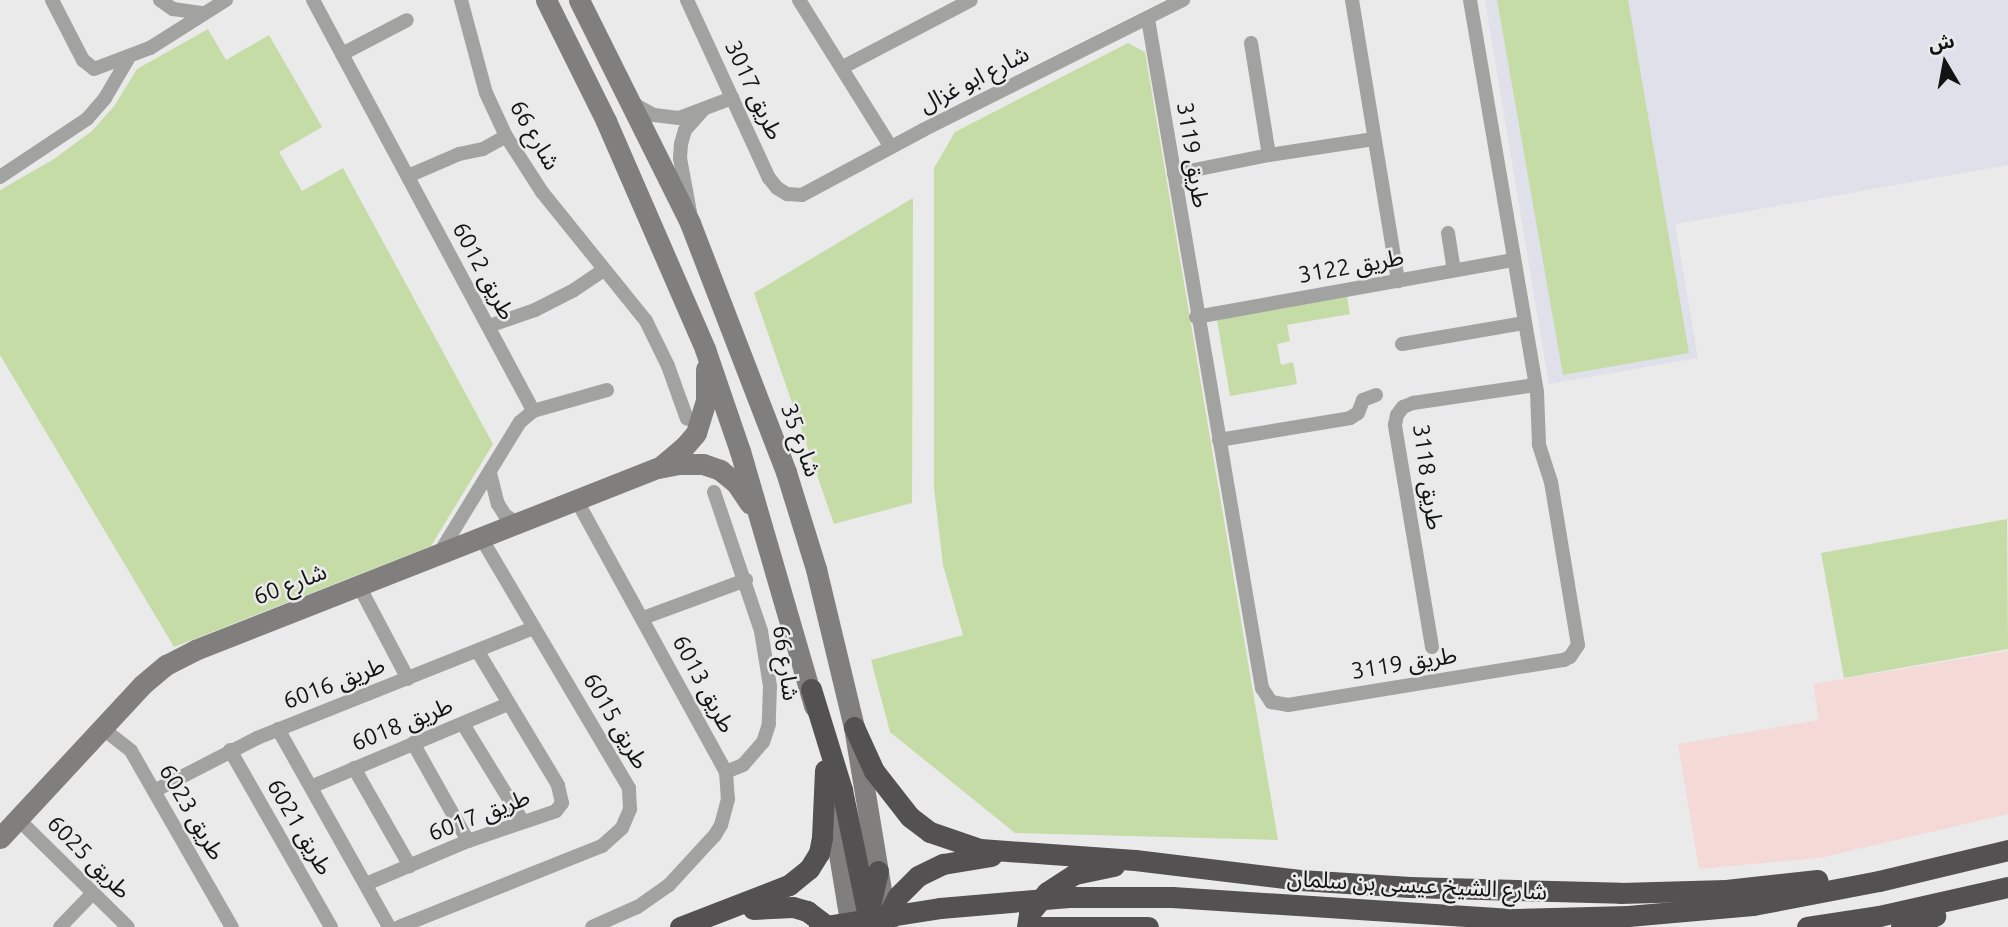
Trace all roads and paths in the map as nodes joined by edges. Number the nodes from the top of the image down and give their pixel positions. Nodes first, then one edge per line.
1 (52, 0) edge
2 (160, 0) edge
3 (226, 0) edge
4 (313, 0) edge
5 (461, 0) edge
6 (547, 0) edge
7 (579, 0) edge
8 (687, 0) edge
9 (799, 0) edge
10 (971, 0) edge
11 (1183, 0) edge
12 (1352, 0) edge
13 (1470, 0) edge
14 (203, 13) junction
15 (1148, 19) junction
16 (407, 20) dead end
17 (1251, 43) dead end
18 (342, 54) junction
19 (128, 59) junction
20 (843, 68) junction
21 (732, 98) junction
22 (631, 103) junction
23 (703, 110) junction
24 (506, 136) junction
25 (1374, 139) junction
26 (891, 147) junction
27 (1269, 155) junction
28 (1174, 174) junction
29 (408, 176) junction
30 (0, 177) edge
31 (787, 194) joint
32 (690, 223) junction
33 (1448, 233) dead end
34 (1514, 260) junction
35 (604, 270) junction
36 (1454, 270) junction
37 (1398, 281) junction
38 (1196, 317) junction
39 (1523, 323) junction
40 (489, 326) junction
41 (1402, 344) dead end
42 (705, 349) junction
43 (1535, 385) junction
44 (607, 390) dead end
45 (1376, 395) dead end
46 (533, 411) junction
47 (687, 419) dead end
48 (1219, 440) junction
49 (658, 468) junction
50 (490, 472) junction
51 (714, 492) dead end
52 (577, 501) junction
53 (760, 519) junction
54 (519, 524) junction
55 (482, 539) junction
56 (438, 555) junction
57 (746, 580) junction
58 (359, 586) junction
59 (643, 618) junction
60 (534, 628) junction
61 (1432, 647) dead end
62 (478, 652) junction
63 (408, 679) junction
64 (811, 689) junction
65 (508, 704) junction
66 (463, 724) junction
67 (854, 727) junction
68 (102, 728) junction
69 (278, 729) junction
70 (413, 743) junction
71 (230, 750) junction
72 (354, 768) junction
73 (825, 770) junction
74 (726, 772) junction
75 (313, 786) junction
76 (154, 791) junction
77 (18, 819) junction
78 (523, 822) junction
79 (0, 838) edge
80 (468, 841) junction
81 (2008, 850) edge
82 (1025, 853) junction
83 (410, 866) junction
84 (1189, 867) junction
85 (1879, 881) junction
86 (366, 884) junction
87 (2008, 887) edge
88 (93, 893) junction
89 (1970, 896) junction
90 (872, 925) edge
91 (1134, 926) edge
92 (60, 927) edge
93 (128, 927) edge
94 (232, 927) edge
95 (331, 927) edge
96 (388, 927) edge
97 (399, 927) edge
98 (592, 927) edge
99 (680, 927) edge
100 (819, 927) edge
101 (828, 927) edge
102 (1027, 927) edge
103 (1034, 927) edge
104 (1148, 927) edge
105 (1807, 927) edge
106 (1901, 927) edge

1 - 19 street
2 - 14 street
3 - 14 street
4 - 18 street, طريق 6012
5 - 24 street, شارع 66
6 - 42 main road
7 - 22 main road, شارع 35
8 - 21 street, طريق 3017
9 - 20 street
10 - 20 street
11 - 15 street, شارع ابو غزال
12 - 25 street
13 - 34 street, طريق 3119
14 - 19 street
15 - 26 street, شارع ابو غزال
15 - 28 street, طريق 3119
16 - 18 street
17 - 27 street
18 - 29 street, طريق 6012
19 - 30 street
20 - 26 street
21 - 23 street
21 - 31 street, طريق 3017
22 - 23 street
22 - 32 main road, شارع 35
23 - 32 street
24 - 29 street
24 - 35 street, شارع 66
25 - 27 street
25 - 37 street
26 - 31 street, شارع ابو غزال
27 - 28 street
28 - 38 street, طريق 3119
29 - 40 street, طريق 6012
32 - 67 main road, شارع 35
33 - 36 street
34 - 36 street, طريق 3122
34 - 39 street, طريق 3119
35 - 40 street
35 - 47 street, شارع 66
36 - 37 street, طريق 3122
37 - 38 street, طريق 3122
38 - 48 street, طريق 3119
39 - 41 street
39 - 43 street, طريق 3119
40 - 46 street, طريق 6012
42 - 49 main road
42 - 53 main road
43 - 48 street, طريق 3119
43 - 61 street, طريق 3118
44 - 46 street
45 - 48 street
46 - 50 street
49 - 52 main road, شارع 60
49 - 53 main road
50 - 54 street
50 - 56 street
51 - 57 street, شارع 66
52 - 54 main road, شارع 60
52 - 59 street, طريق 6013
53 - 64 main road
54 - 55 main road, شارع 60
55 - 56 main road, شارع 60
55 - 60 street, طريق 6015
56 - 58 main road, شارع 60
57 - 59 street, طريق 6013
57 - 74 street, شارع 66
58 - 63 street
58 - 68 main road, شارع 60
59 - 74 street, طريق 6013
60 - 62 street, طريق 6016
60 - 97 street, طريق 6015
62 - 63 street, طريق 6016
62 - 65 street, طريق 6017
63 - 69 street, طريق 6016
64 - 73 main road
64 - 90 highway
65 - 66 street, طريق 6018
65 - 78 street, طريق 6017
66 - 70 street, طريق 6018
66 - 78 street
67 - 82 highway
67 - 90 main road, شارع 35
68 - 76 street, طريق 6023
68 - 77 main road, شارع 60
69 - 71 street, طريق 6016
69 - 75 street
70 - 72 street, طريق 6018
70 - 80 street
71 - 76 street, طريق 6016
71 - 95 street, طريق 6021
72 - 75 street, طريق 6018
72 - 83 street
73 - 90 main road
73 - 99 highway
74 - 98 street
75 - 86 street
76 - 94 street, طريق 6023
77 - 79 main road, شارع 60
77 - 88 street, طريق 6025
78 - 80 street, طريق 6017
80 - 83 street, طريق 6017
81 - 85 highway, شارع الشيخ عيسى بن سلمان
82 - 84 highway
82 - 90 highway
83 - 86 street, طريق 6017
84 - 85 highway
84 - 102 highway
85 - 100 highway, شارع الشيخ عيسى بن سلمان
86 - 96 street
87 - 89 highway
88 - 92 street
88 - 93 street, طريق 6025
89 - 105 highway
89 - 106 highway
91 - 103 highway
91 - 104 highway
99 - 101 highway

